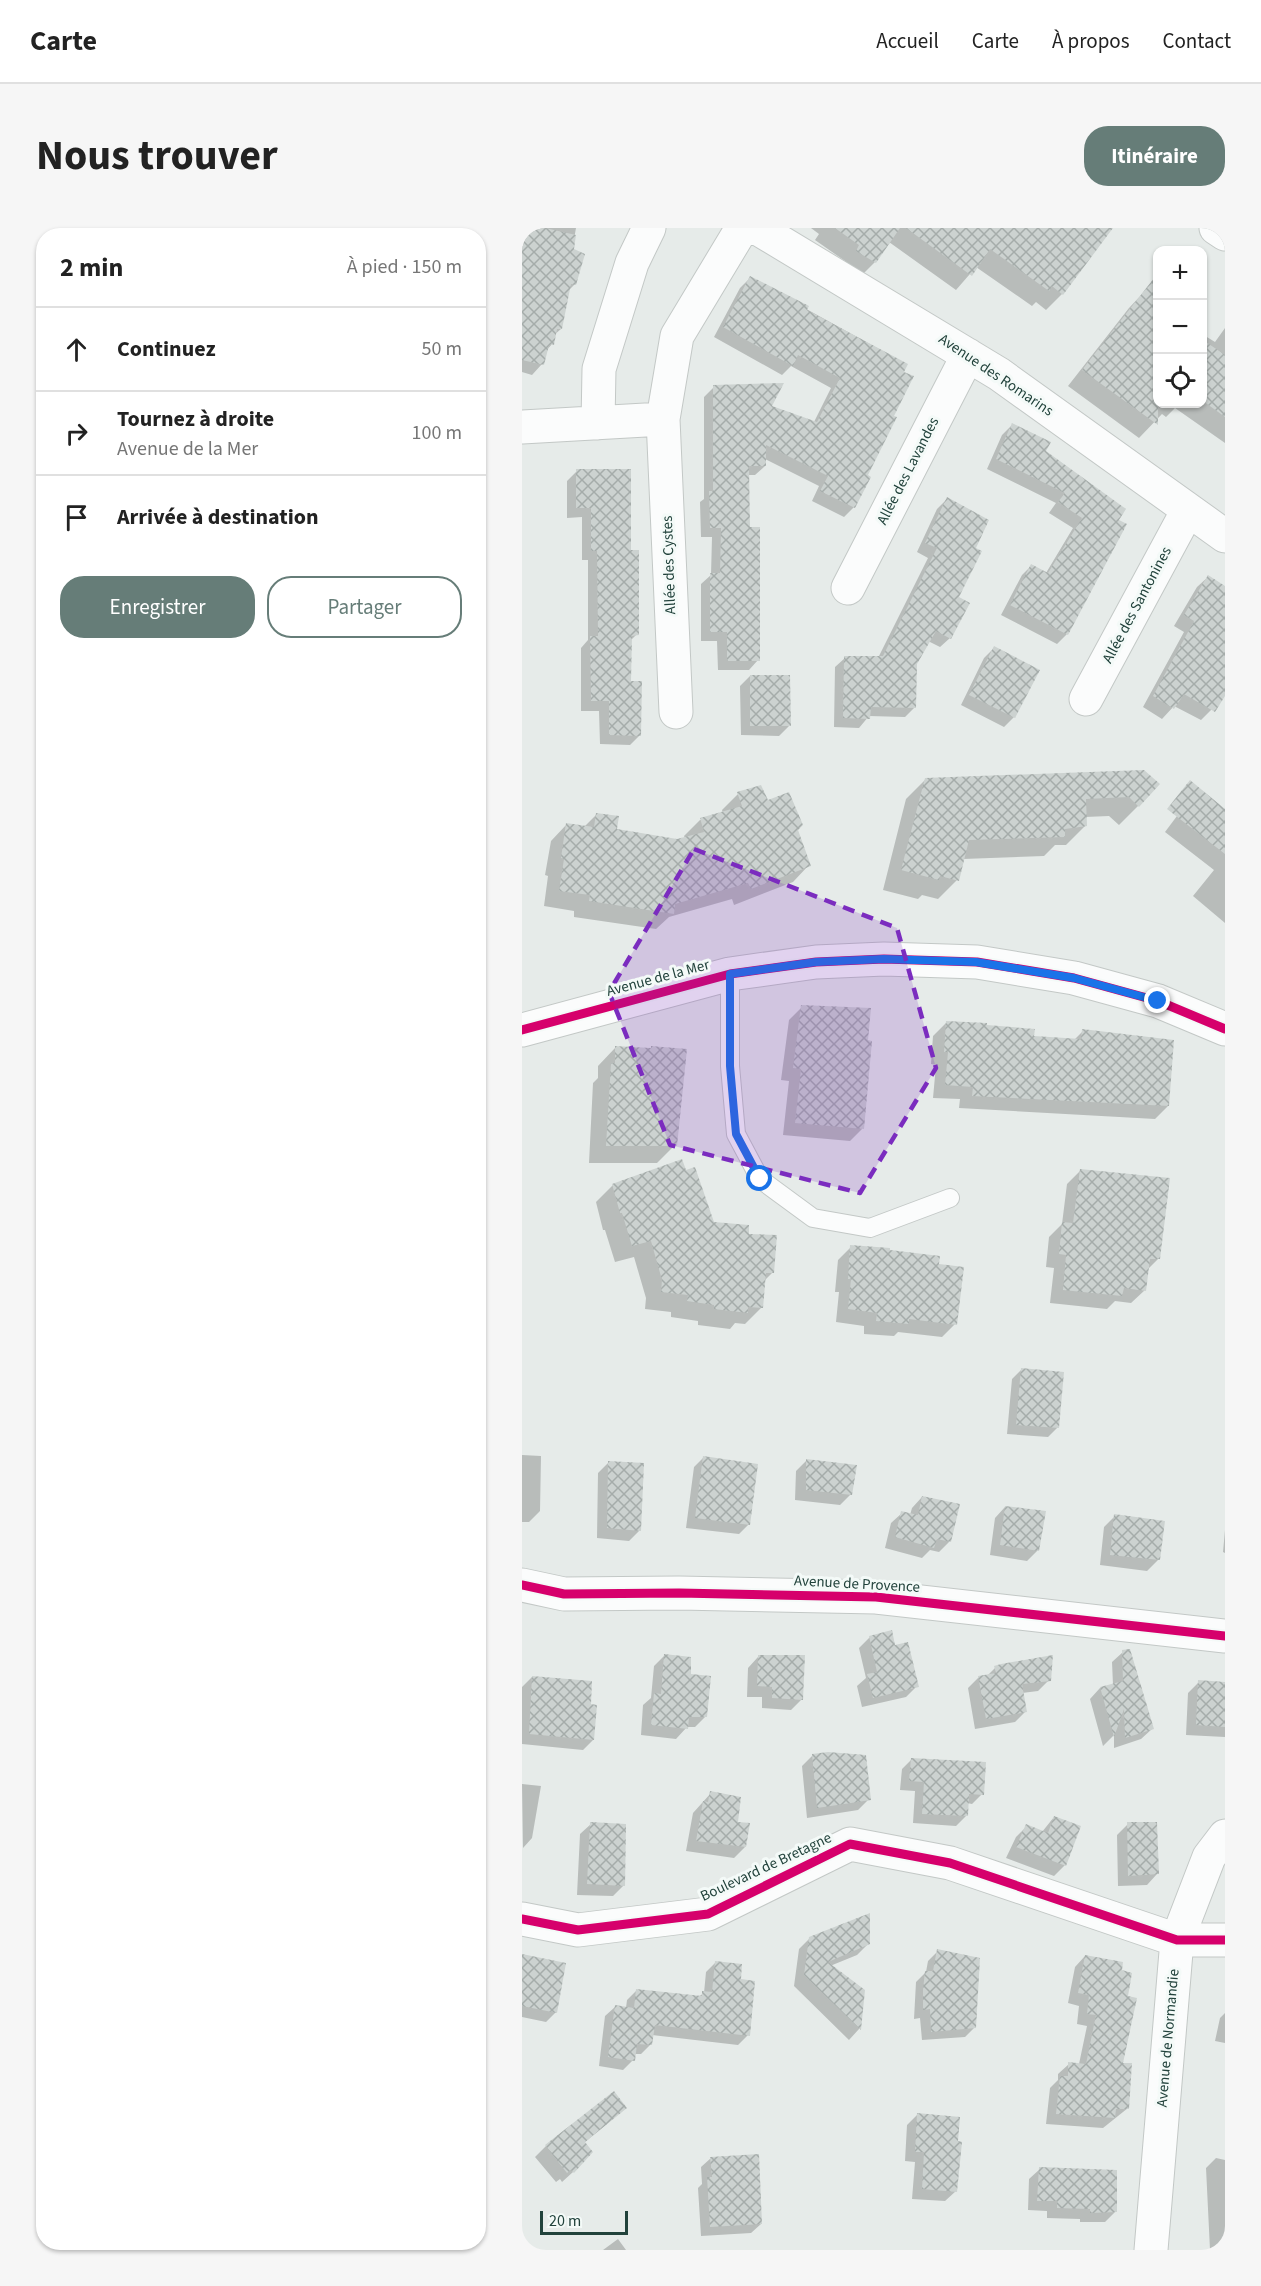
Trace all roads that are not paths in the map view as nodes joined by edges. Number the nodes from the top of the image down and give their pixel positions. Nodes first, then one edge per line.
1 (648, 228) edge
2 (742, 228) edge
3 (757, 228) edge
4 (1216, 228) edge
5 (1225, 234) edge
6 (968, 355) junction
7 (663, 419) junction
8 (598, 423) junction
9 (522, 427) edge
10 (1188, 510) junction
11 (1225, 536) edge
12 (848, 588) dead end
13 (1086, 699) dead end
14 (676, 712) dead end
15 (730, 974) junction
16 (1225, 1029) edge
17 (522, 1030) edge
18 (950, 1198) dead end
19 (522, 1585) edge
20 (1225, 1636) edge
21 (1225, 1836) edge
22 (522, 1919) edge
23 (1177, 1940) junction
24 (1225, 1940) edge
25 (1151, 2250) edge

1 - 8 street
2 - 7 street, Allée des Cystes
3 - 6 street, Avenue des Romarins
4 - 5 street
6 - 10 street, Avenue des Romarins
6 - 12 street, Allée des Lavandes
7 - 8 street
7 - 14 street, Allée des Cystes
8 - 9 street
10 - 11 street, Avenue des Romarins
10 - 13 street, Allée des Santonines
15 - 16 street, Avenue de la Mer
15 - 17 street, Avenue de la Mer
15 - 18 lane
19 - 20 street, Avenue de Provence
21 - 23 street, Avenue de Normandie
22 - 23 street, Boulevard de Bretagne
23 - 24 street, Boulevard de Bretagne
23 - 25 street, Avenue de Normandie

